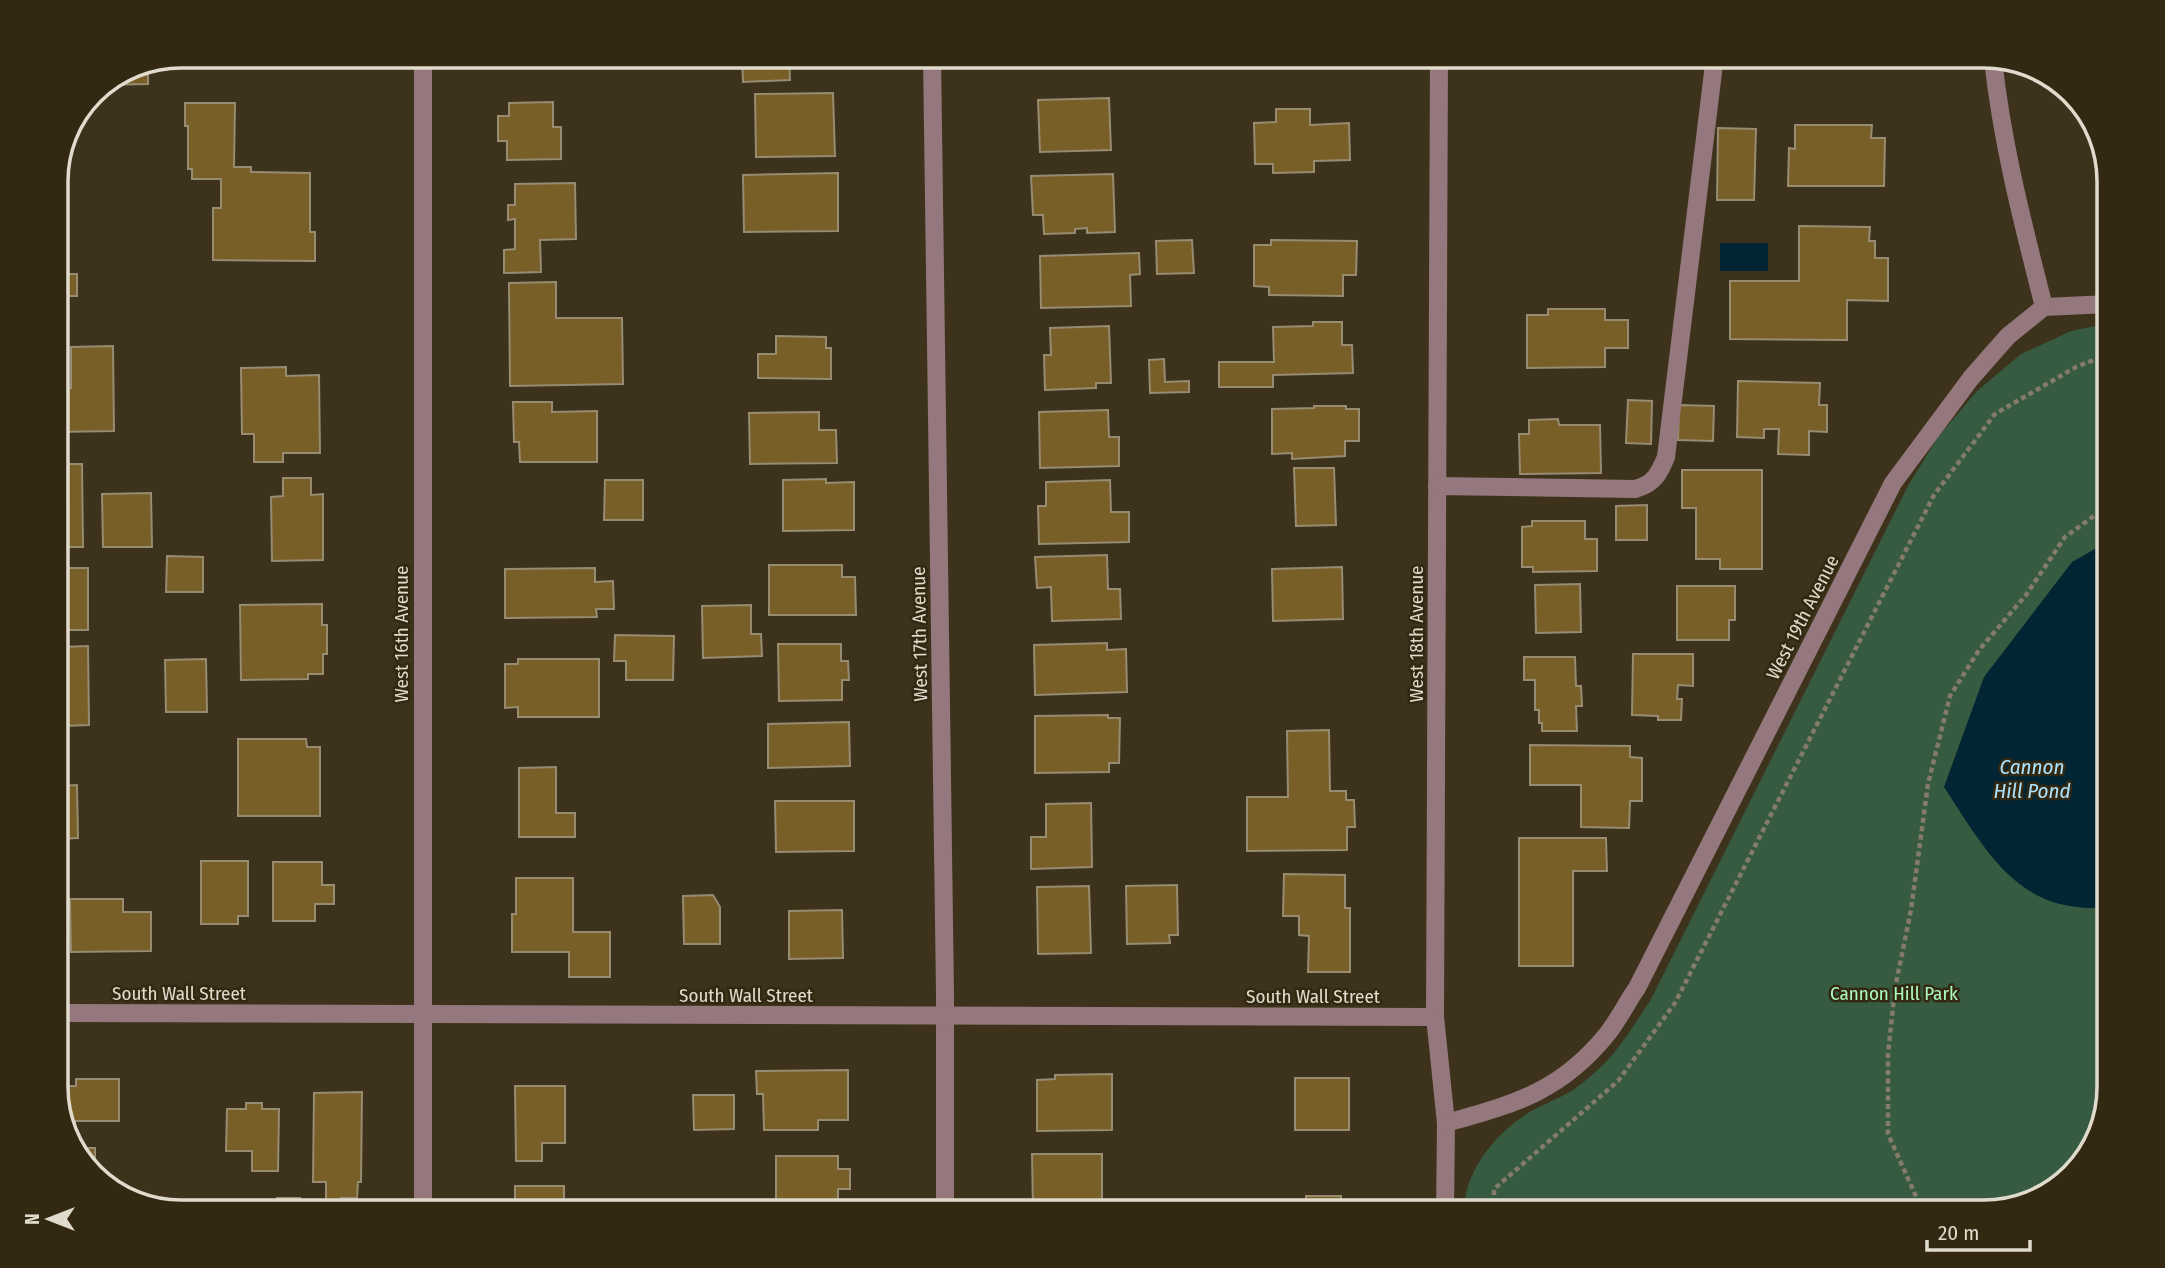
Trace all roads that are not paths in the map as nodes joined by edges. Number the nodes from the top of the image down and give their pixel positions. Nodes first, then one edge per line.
1 (423, 68) edge
2 (932, 68) edge
3 (1439, 68) edge
4 (1714, 68) edge
5 (1994, 69) edge
6 (2097, 305) edge
7 (2044, 307) junction
8 (1437, 486) junction
9 (68, 1013) edge
10 (422, 1014) junction
11 (945, 1017) junction
12 (1435, 1017) junction
13 (1446, 1123) junction
14 (423, 1200) edge
15 (946, 1200) edge
16 (1445, 1200) edge

1 - 10 street, West 16th Avenue
2 - 11 street, West 17th Avenue
3 - 8 street, West 18th Avenue
4 - 8 street
5 - 7 street
6 - 7 street
7 - 13 street, West 19th Avenue
8 - 12 street, West 18th Avenue
9 - 10 street, South Wall Street
10 - 11 street, South Wall Street
10 - 14 street, West 16th Avenue
11 - 12 street, South Wall Street
11 - 15 street, West 17th Avenue
12 - 13 street, West 18th Avenue
13 - 16 street, West 18th Avenue

